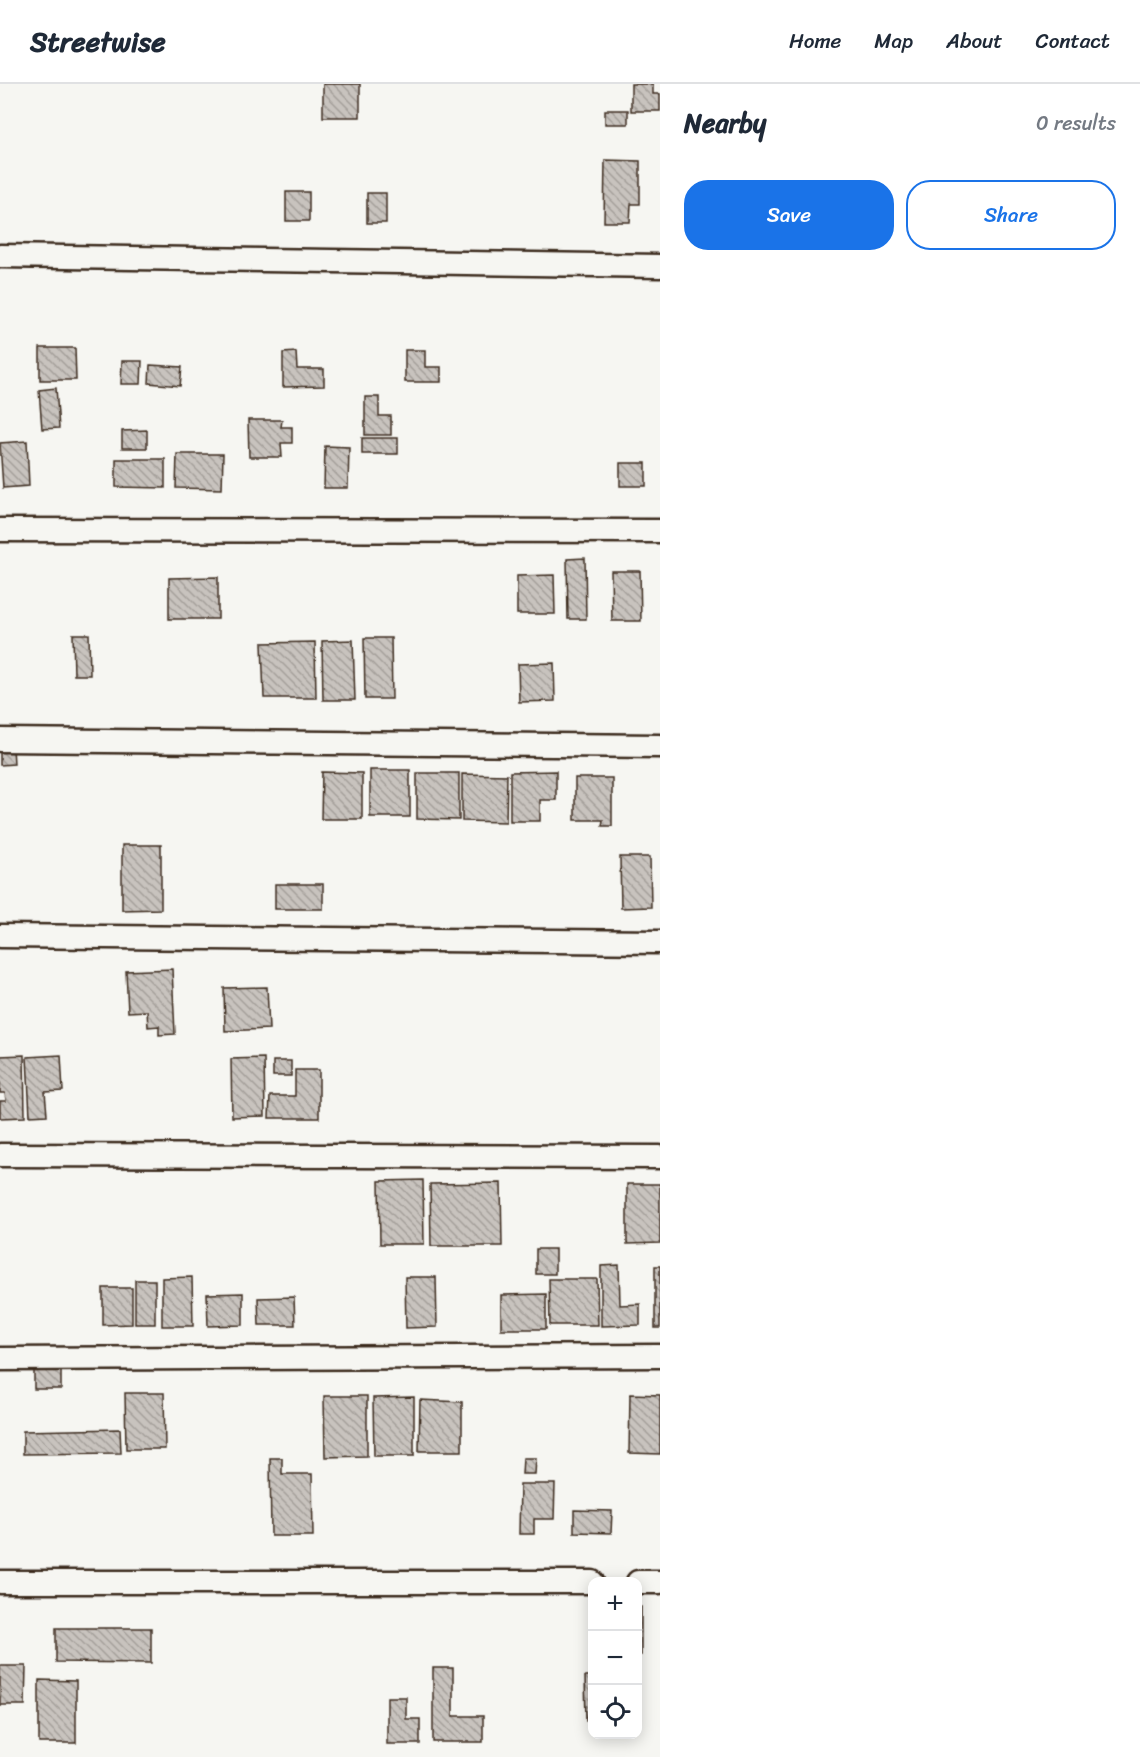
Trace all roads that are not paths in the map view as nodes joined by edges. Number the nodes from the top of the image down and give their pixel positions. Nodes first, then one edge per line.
1 (0, 256) edge
2 (660, 266) edge
3 (0, 530) edge
4 (660, 531) edge
5 (0, 740) edge
6 (660, 746) edge
7 (0, 936) edge
8 (660, 942) edge
9 (0, 1155) edge
10 (660, 1157) edge
11 (660, 1356) edge
12 (0, 1359) edge
13 (0, 1582) edge
14 (588, 1582) edge
15 (642, 1582) edge
16 (660, 1582) edge

1 - 2 street
3 - 4 street
5 - 6 street
7 - 8 street
9 - 10 street
11 - 12 street
13 - 14 street
15 - 16 street

